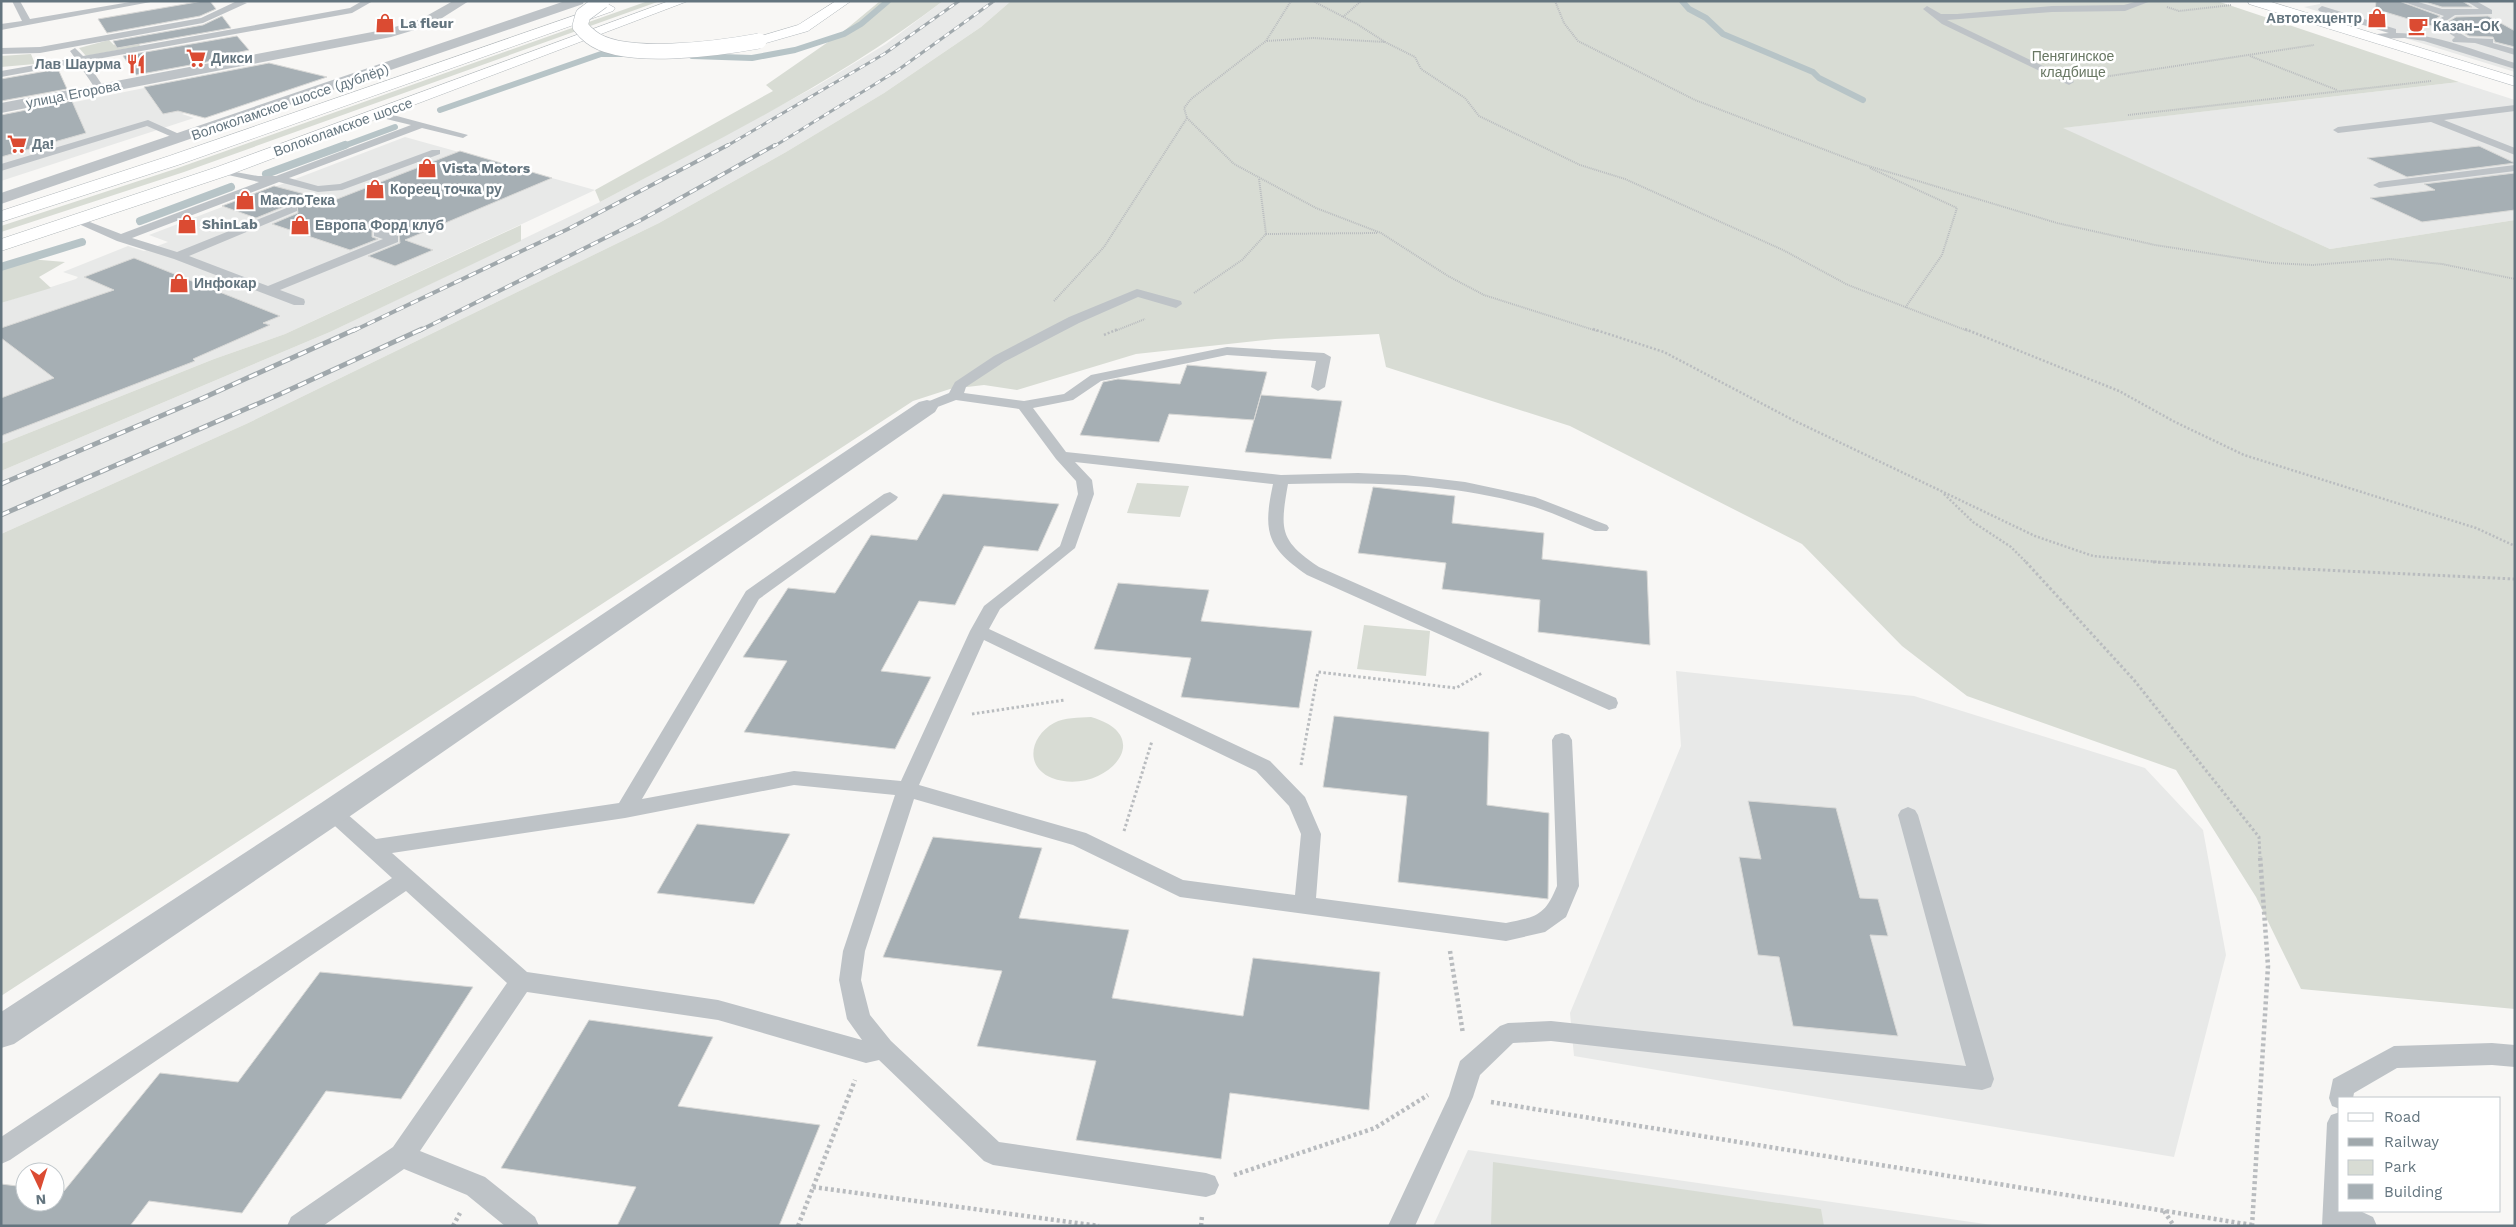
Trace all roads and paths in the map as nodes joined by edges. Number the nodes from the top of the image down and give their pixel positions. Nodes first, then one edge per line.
1 (16, 1) edge
2 (152, 1) edge
3 (241, 1) edge
4 (370, 1) edge
5 (463, 1) edge
6 (578, 1) edge
7 (602, 1) edge
8 (682, 1) edge
9 (845, 1) edge
10 (1291, 1) edge
11 (1314, 1) edge
12 (1361, 1) edge
13 (1555, 1) edge
14 (2147, 1) edge
15 (2254, 1) edge
16 (2405, 1) edge
17 (2470, 1) edge
18 (613, 3) edge
19 (2234, 5) dead end
20 (2164, 6) dead end
21 (2322, 8) dead end
22 (1927, 9) dead end
23 (2442, 12) junction
24 (1343, 17) junction
25 (1939, 17) junction
26 (27, 22) junction
27 (512, 24) junction
28 (1, 27) edge
29 (2368, 37) junction
30 (2413, 37) junction
31 (2425, 38) junction
32 (2470, 40) junction
33 (1266, 41) junction
34 (2490, 41) dead end
35 (1385, 42) junction
36 (70, 44) junction
37 (2322, 44) dead end
38 (1, 51) edge
39 (2515, 52) edge
40 (2248, 56) junction
41 (82, 60) junction
42 (2515, 66) edge
43 (1, 74) edge
44 (2432, 81) dead end
45 (2069, 82) joint
46 (2515, 82) edge
47 (100, 89) junction
48 (2338, 90) junction
49 (1, 108) edge
50 (2515, 108) edge
51 (378, 114) junction
52 (2128, 115) dead end
53 (1187, 118) junction
54 (2432, 119) junction
55 (421, 125) junction
56 (2338, 130) dead end
57 (462, 135) dead end
58 (183, 138) junction
59 (436, 152) dead end
60 (2515, 152) edge
61 (1862, 164) junction
62 (1, 168) edge
63 (2515, 168) edge
64 (223, 171) junction
65 (278, 179) junction
66 (2379, 185) dead end
67 (1, 199) edge
68 (293, 209) dead end
69 (1, 217) edge
70 (78, 222) junction
71 (378, 233) dead end
72 (1381, 233) junction
73 (1266, 234) dead end
74 (121, 238) junction
75 (1, 245) edge
76 (178, 256) junction
77 (2515, 279) edge
78 (269, 290) junction
79 (299, 302) dead end
80 (1176, 304) dead end
81 (1048, 307) dead end
82 (1905, 308) junction
83 (1318, 387) dead end
84 (955, 396) junction
85 (1024, 405) junction
86 (927, 407) joint
87 (1062, 456) junction
88 (1281, 480) junction
89 (1941, 492) junction
90 (890, 497) dead end
91 (1601, 528) dead end
92 (2515, 546) edge
93 (2515, 579) edge
94 (979, 631) junction
95 (1509, 658) junction
96 (1110, 694) junction
97 (1609, 703) dead end
98 (1160, 717) junction
99 (939, 719) junction
100 (1562, 740) dead end
101 (907, 789) junction
102 (1294, 798) junction
103 (625, 810) junction
104 (332, 812) junction
105 (1908, 815) dead end
106 (370, 848) junction
107 (1116, 858) junction
108 (406, 880) junction
109 (1305, 904) junction
110 (1446, 926) junction
111 (521, 981) junction
112 (1, 1032) edge
113 (875, 1050) junction
114 (2515, 1056) edge
115 (1469, 1069) junction
116 (1461, 1097) junction
117 (2341, 1097) edge
118 (1, 1152) edge
119 (402, 1156) junction
120 (2338, 1162) edge
121 (1206, 1185) junction
122 (813, 1187) junction
123 (2164, 1211) junction
124 (2335, 1220) edge
125 (2252, 1225) edge
126 (300, 1226) edge
127 (526, 1226) edge
128 (798, 1226) edge
129 (1099, 1226) edge
130 (1201, 1226) edge
131 (1401, 1226) edge
132 (2174, 1226) edge
133 (2364, 1226) edge

1 - 26 lane
2 - 26 lane
3 - 36 lane
4 - 41 lane
5 - 47 street, улица Егорова
6 - 27 street, Волоколамское шоссе (дублёр)
7 - 9 main road, bridge
8 - 51 main road, Волоколамское шоссе
10 - 33 path
11 - 24 path
12 - 24 path
13 - 61 path
14 - 25 lane
15 - 29 main road
16 - 23 lane
17 - 23 lane
18 - 27 street
18 - 69 main road, Волоколамское шоссе
19 - 20 path
21 - 30 lane
22 - 25 lane
23 - 32 lane
24 - 35 path
25 - 45 lane
26 - 28 lane
27 - 58 street, Волоколамское шоссе (дублёр)
29 - 30 lane
29 - 46 main road
30 - 31 lane
31 - 32 lane
31 - 42 lane
32 - 34 lane
32 - 39 lane
33 - 35 path
33 - 53 path
35 - 82 path
36 - 38 lane
36 - 41 lane
37 - 40 path
40 - 45 path
40 - 48 path
41 - 43 lane
41 - 47 lane
44 - 48 path
47 - 49 street, улица Егорова
48 - 52 path
50 - 54 lane
51 - 55 lane
51 - 64 main road, Волоколамское шоссе
53 - 72 path
53 - 81 path
54 - 56 lane
54 - 60 lane
55 - 57 lane
55 - 65 lane
58 - 62 lane
58 - 67 street, Волоколамское шоссе (дублёр)
59 - 65 lane
61 - 77 path
61 - 82 path
63 - 66 lane
64 - 65 lane
64 - 70 main road, Волоколамское шоссе
65 - 74 lane
68 - 76 lane
70 - 74 lane
70 - 75 main road, Волоколамское шоссе
71 - 78 lane
72 - 73 path
72 - 89 path
74 - 76 lane
76 - 78 lane
78 - 79 lane
80 - 84 lane
82 - 92 path
83 - 85 lane
84 - 85 lane
84 - 86 lane
85 - 87 lane
86 - 104 street
87 - 88 lane
87 - 94 lane
88 - 91 lane
88 - 95 lane
89 - 93 path
89 - 125 path
90 - 103 lane
94 - 96 lane
94 - 99 lane
95 - 97 lane
95 - 102 path
96 - 98 lane
96 - 99 path
98 - 102 lane
98 - 107 path
99 - 101 lane
100 - 110 lane
101 - 103 lane
101 - 107 lane
101 - 113 lane
102 - 109 lane
103 - 106 lane
104 - 106 lane
104 - 112 street
105 - 115 lane
106 - 108 lane
107 - 109 lane
108 - 111 lane
108 - 118 lane
109 - 110 lane
110 - 115 path
111 - 113 lane
111 - 119 lane
113 - 121 lane
113 - 122 path
114 - 117 lane
115 - 116 lane
115 - 121 path
116 - 123 path
116 - 131 lane
119 - 126 lane
119 - 127 lane
120 - 124 lane
121 - 130 path
122 - 128 path
122 - 129 path
123 - 125 path
123 - 132 path
124 - 133 lane

